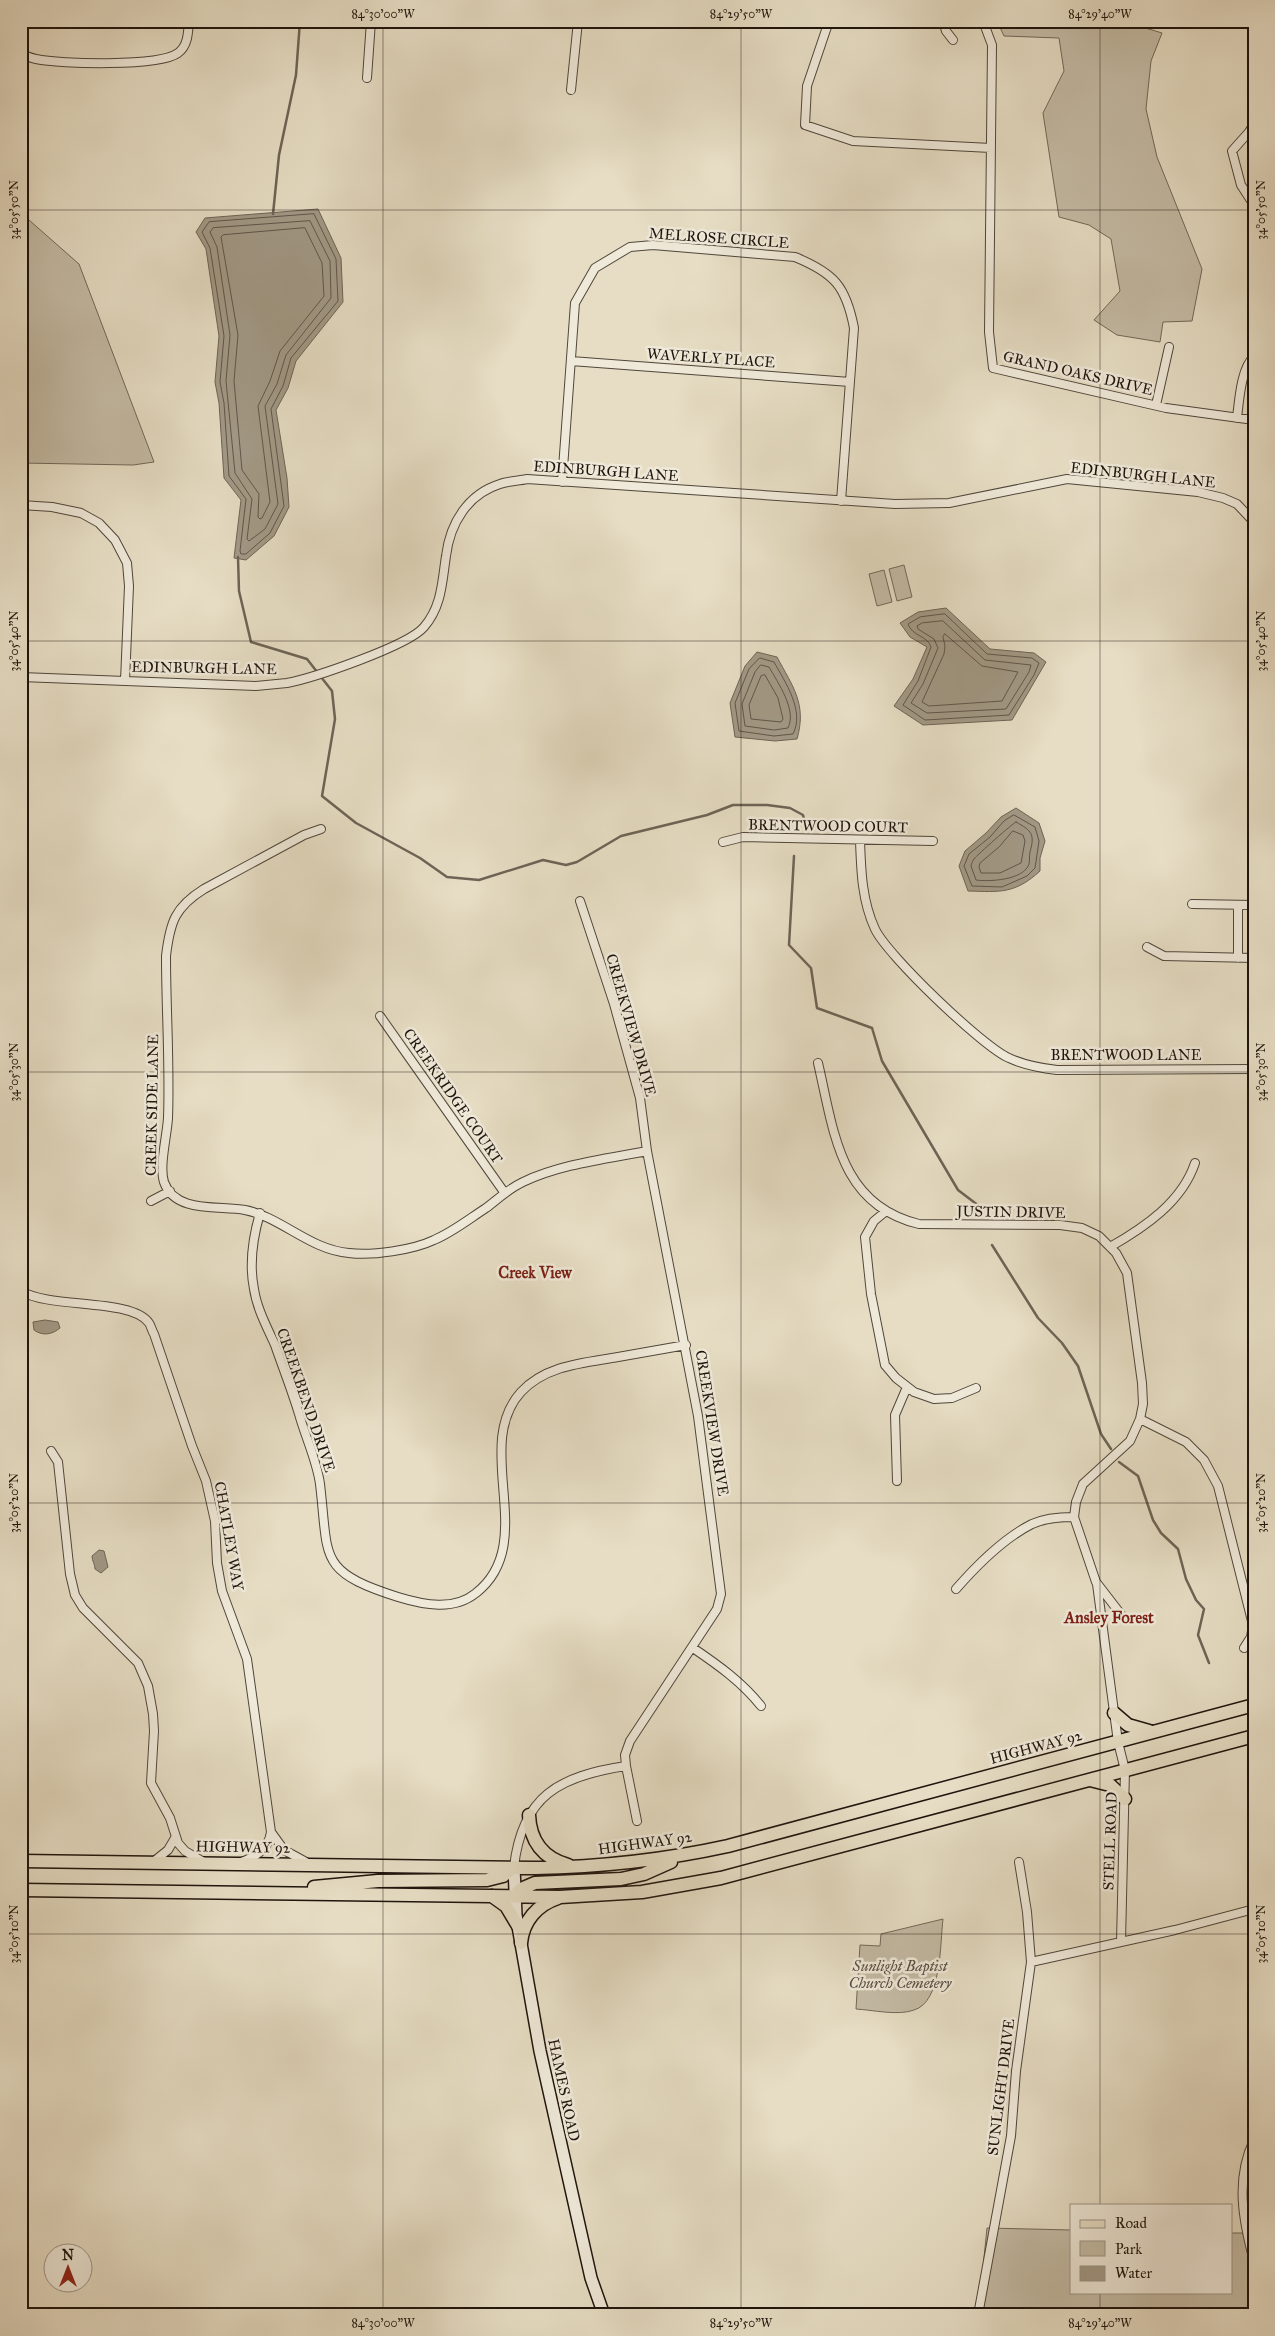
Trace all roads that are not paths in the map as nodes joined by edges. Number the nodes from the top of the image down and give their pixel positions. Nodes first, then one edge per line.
1 (189, 21) edge
2 (371, 21) edge
3 (578, 21) edge
4 (829, 21) edge
5 (943, 21) edge
6 (983, 21) edge
7 (953, 40) dead end
8 (21, 54) edge
9 (367, 78) dead end
10 (571, 90) dead end
11 (1254, 124) edge
12 (991, 148) junction
13 (1254, 205) edge
14 (1169, 347) dead end
15 (1254, 357) edge
16 (571, 361) junction
17 (850, 382) junction
18 (1156, 405) junction
19 (1237, 418) junction
20 (1254, 420) edge
21 (562, 482) junction
22 (841, 500) junction
23 (21, 505) edge
24 (1254, 522) edge
25 (21, 677) edge
26 (125, 681) junction
27 (321, 829) dead end
28 (860, 840) junction
29 (933, 841) dead end
30 (723, 842) dead end
31 (580, 901) dead end
32 (1192, 904) dead end
33 (1238, 904) junction
34 (1254, 905) edge
35 (1147, 947) dead end
36 (1238, 958) junction
37 (1254, 958) edge
38 (380, 1016) dead end
39 (818, 1063) dead end
40 (1254, 1069) edge
41 (647, 1151) junction
42 (1195, 1163) dead end
43 (170, 1191) junction
44 (504, 1192) junction
45 (151, 1201) dead end
46 (885, 1212) junction
47 (260, 1213) junction
48 (1110, 1247) junction
49 (21, 1291) edge
50 (686, 1345) junction
51 (907, 1387) junction
52 (976, 1388) dead end
53 (1140, 1419) junction
54 (51, 1451) dead end
55 (897, 1481) dead end
56 (1074, 1517) junction
57 (1096, 1582) junction
58 (956, 1588) dead end
59 (1123, 1617) dead end
60 (692, 1648) junction
61 (1244, 1648) dead end
62 (1254, 1705) edge
63 (761, 1706) dead end
64 (1114, 1713) junction
65 (1159, 1731) junction
66 (1254, 1736) edge
67 (1118, 1742) junction
68 (626, 1766) junction
69 (1125, 1770) junction
70 (1088, 1780) junction
71 (1125, 1799) junction
72 (529, 1815) junction
73 (637, 1821) dead end
74 (271, 1832) junction
75 (175, 1838) junction
76 (682, 1856) junction
77 (21, 1861) edge
78 (152, 1862) junction
79 (1019, 1862) dead end
80 (205, 1863) junction
81 (236, 1863) junction
82 (310, 1864) junction
83 (514, 1867) junction
84 (578, 1868) junction
85 (21, 1890) edge
86 (295, 1893) junction
87 (492, 1896) junction
88 (514, 1896) junction
89 (560, 1897) junction
90 (1254, 1909) edge
91 (518, 1926) junction
92 (1121, 1942) junction
93 (520, 1943) junction
94 (1031, 1962) junction
95 (1254, 2140) edge
96 (1254, 2260) edge
97 (604, 2315) edge
98 (978, 2315) edge

1 - 8 street
2 - 9 street
3 - 10 street
4 - 12 street
5 - 7 street
6 - 12 street, GRAND OAKS DRIVE
11 - 13 street
12 - 18 street, GRAND OAKS DRIVE
14 - 18 street
15 - 19 street
16 - 17 street, WAVERLY PLACE
16 - 17 street, MELROSE CIRCLE
16 - 21 street, MELROSE CIRCLE
17 - 22 street, MELROSE CIRCLE
18 - 19 street, GRAND OAKS DRIVE
19 - 20 street, GRAND OAKS DRIVE
21 - 22 street, EDINBURGH LANE
21 - 26 street, EDINBURGH LANE
22 - 24 street, EDINBURGH LANE
23 - 26 street
25 - 26 street, EDINBURGH LANE
27 - 43 street, CREEK SIDE LANE
28 - 29 street, BRENTWOOD COURT
28 - 30 street, BRENTWOOD COURT
28 - 40 street, BRENTWOOD LANE
31 - 41 street, CREEKVIEW DRIVE
32 - 33 street
33 - 34 street
33 - 36 street
35 - 36 street
36 - 37 street
38 - 44 street, CREEKRIDGE COURT
39 - 46 street, JUSTIN DRIVE
41 - 44 street, CREEK SIDE LANE
41 - 50 street, CREEKVIEW DRIVE
42 - 48 street
43 - 45 street
43 - 47 street, CREEK SIDE LANE
44 - 47 street, CREEK SIDE LANE
46 - 48 street, JUSTIN DRIVE
46 - 51 street
47 - 50 street, CREEKBEND DRIVE
48 - 53 street, JUSTIN DRIVE
49 - 74 street, CHATLEY WAY
50 - 60 street, CREEKVIEW DRIVE
51 - 52 street
51 - 55 street
53 - 56 street, JUSTIN DRIVE
53 - 61 street
54 - 75 street
56 - 57 street
56 - 58 street
57 - 59 street
57 - 64 street
60 - 63 street
60 - 68 street, CREEKVIEW DRIVE
62 - 65 main road, HIGHWAY 92
64 - 65 main road
64 - 67 street
65 - 67 main road, HIGHWAY 92
66 - 69 main road
67 - 69 street, STELL ROAD
67 - 76 main road, HIGHWAY 92
68 - 72 street
68 - 73 street
69 - 70 main road
69 - 71 street, STELL ROAD
70 - 71 main road
70 - 89 main road
71 - 92 street, STELL ROAD
72 - 83 street
72 - 84 main road
74 - 81 street
74 - 82 street
75 - 78 street
75 - 80 street
76 - 84 main road, HIGHWAY 92
76 - 88 main road
77 - 78 main road, HIGHWAY 92
78 - 80 main road, HIGHWAY 92
79 - 94 street, SUNLIGHT DRIVE
80 - 81 main road, HIGHWAY 92
81 - 82 main road, HIGHWAY 92
82 - 83 main road, HIGHWAY 92
83 - 84 main road, HIGHWAY 92
83 - 86 main road
83 - 88 street, HAMES ROAD
85 - 86 main road
86 - 87 main road
87 - 88 main road
87 - 91 main road
88 - 89 main road
88 - 91 street, HAMES ROAD
89 - 93 main road
90 - 92 street
91 - 93 street, HAMES ROAD
92 - 94 street
93 - 97 street, HAMES ROAD
94 - 98 street, SUNLIGHT DRIVE
95 - 96 street

